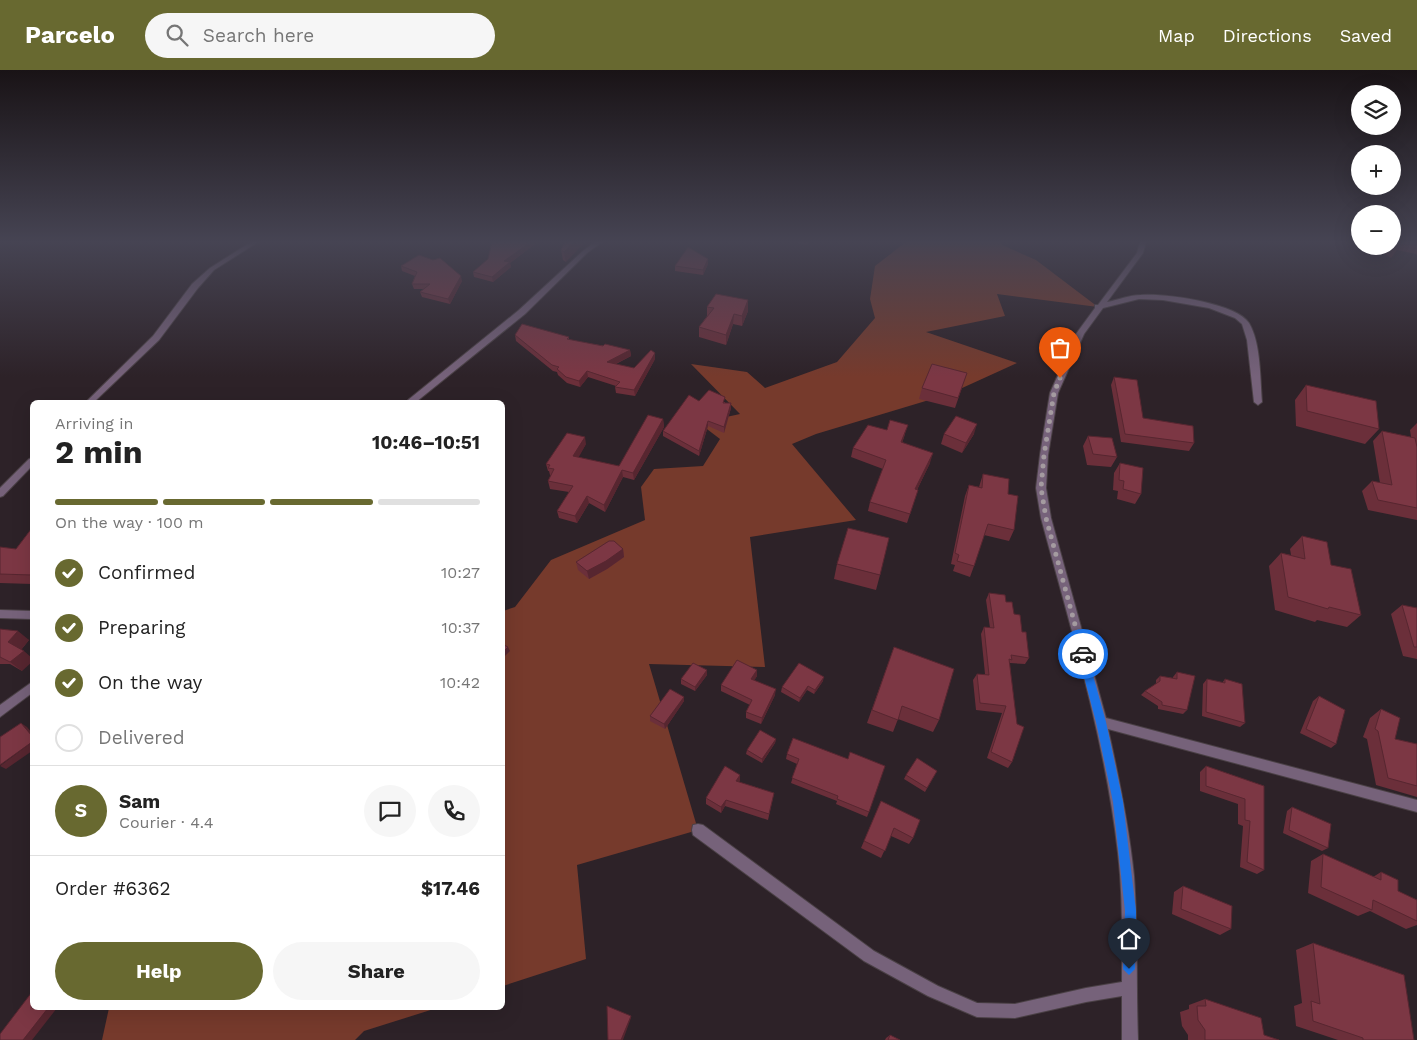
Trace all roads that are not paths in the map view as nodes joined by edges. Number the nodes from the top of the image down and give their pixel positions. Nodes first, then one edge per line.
1 (194, 287) edge
2 (548, 287) edge
3 (1114, 287) edge
4 (1098, 307) junction
5 (92, 400) edge
6 (413, 400) edge
7 (1258, 402) dead end
8 (30, 463) edge
9 (0, 494) edge
10 (0, 614) edge
11 (30, 615) edge
12 (30, 689) edge
13 (0, 712) edge
14 (1101, 722) junction
15 (1417, 806) edge
16 (698, 830) dead end
17 (1129, 988) junction
18 (1130, 1040) edge

1 - 5 street
2 - 6 street
3 - 4 street
4 - 7 street
4 - 14 street
8 - 9 street
10 - 11 street
12 - 13 street
14 - 15 street
14 - 17 street
16 - 17 street
17 - 18 street

